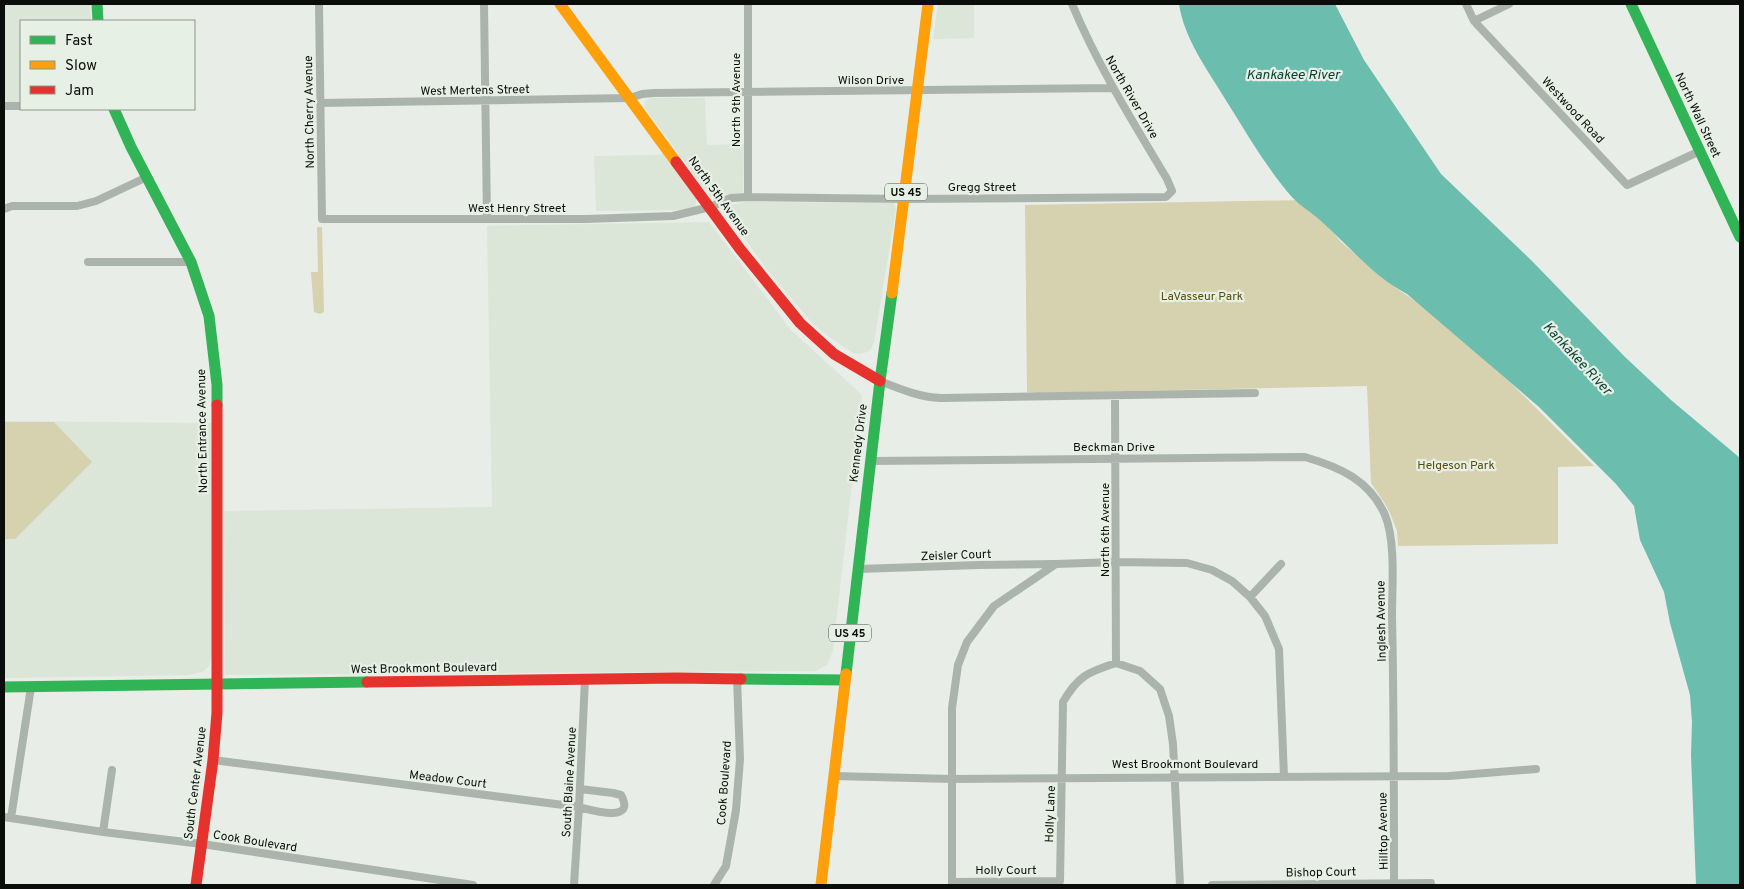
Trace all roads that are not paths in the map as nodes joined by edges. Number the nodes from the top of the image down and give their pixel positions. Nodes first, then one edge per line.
1 (97, 4) edge
2 (319, 4) edge
3 (484, 4) edge
4 (560, 4) edge
5 (748, 4) edge
6 (928, 4) edge
7 (1072, 4) edge
8 (1466, 4) edge
9 (1509, 4) edge
10 (1631, 4) edge
11 (98, 20) edge
12 (1474, 21) junction
13 (1112, 88) junction
14 (918, 91) junction
15 (747, 92) junction
16 (630, 98) junction
17 (485, 101) junction
18 (320, 103) junction
19 (4, 106) edge
20 (20, 106) edge
21 (114, 110) edge
22 (1700, 152) junction
23 (147, 177) junction
24 (748, 197) junction
25 (1166, 198) joint
26 (905, 199) junction
27 (710, 207) junction
28 (4, 209) edge
29 (322, 219) joint
30 (487, 219) junction
31 (1740, 237) edge
32 (88, 262) dead end
33 (191, 262) junction
34 (880, 380) junction
35 (1255, 393) dead end
36 (1115, 396) junction
37 (1116, 458) junction
38 (870, 461) junction
39 (1354, 477) joint
40 (1116, 562) junction
41 (1056, 564) junction
42 (1281, 564) dead end
43 (858, 569) junction
44 (1250, 597) junction
45 (1116, 663) junction
46 (737, 678) junction
47 (585, 679) junction
48 (845, 680) junction
49 (217, 684) junction
50 (31, 686) junction
51 (4, 687) edge
52 (213, 760) junction
53 (1536, 768) dead end
54 (112, 770) dead end
55 (833, 776) junction
56 (1393, 776) junction
57 (1284, 777) junction
58 (1062, 778) junction
59 (1173, 778) junction
60 (952, 779) junction
61 (580, 789) junction
62 (579, 807) junction
63 (7, 817) edge
64 (104, 832) junction
65 (202, 844) junction
66 (1060, 881) joint
67 (1431, 883) dead end
68 (952, 884) edge
69 (1394, 884) edge
70 (196, 885) edge
71 (473, 885) edge
72 (574, 885) edge
73 (714, 885) edge
74 (821, 885) edge
75 (1180, 885) edge
76 (1212, 885) edge

1 - 11 main road
2 - 18 street, North Cherry Avenue
3 - 17 street
4 - 16 main road, North 5th Avenue
5 - 15 street, North 9th Avenue
6 - 14 main road, Kennedy Drive / US 45
7 - 13 street, North River Drive
8 - 12 street
9 - 12 street
10 - 22 main road, North Wall Street
12 - 22 street, Westwood Road
13 - 14 street, Wilson Drive
13 - 25 street, North River Drive
14 - 15 street, Wilson Drive
14 - 26 main road, Kennedy Drive / US 45
15 - 16 street, Wilson Drive
15 - 24 street, North 9th Avenue
16 - 17 street, West Mertens Street
16 - 27 main road, North 5th Avenue
17 - 18 street, West Mertens Street
17 - 30 street
18 - 29 street, North Cherry Avenue
19 - 20 street
21 - 23 main road, North Entrance Avenue
22 - 31 main road, North Wall Street
23 - 28 street
23 - 33 main road, North Entrance Avenue
24 - 26 street, Gregg Street
24 - 27 street, Gregg Street
25 - 26 street, Gregg Street
26 - 34 main road, Kennedy Drive / US 45
27 - 30 street, West Henry Street
27 - 34 main road, North 5th Avenue
29 - 30 street, West Henry Street
32 - 33 street
33 - 49 main road, North Entrance Avenue
34 - 36 street
34 - 38 main road, Kennedy Drive / US 45
35 - 36 street
36 - 37 street, North 6th Avenue
37 - 38 street, Beckman Drive
37 - 39 street, Beckman Drive
37 - 40 street, North 6th Avenue
38 - 43 main road, Kennedy Drive / US 45
39 - 56 street, Inglesh Avenue
40 - 41 street, Zeisler Court
40 - 44 street, Zeisler Court
40 - 45 street, North 6th Avenue
41 - 43 street, Zeisler Court
41 - 60 street
42 - 44 street
43 - 48 main road, Kennedy Drive / US 45
44 - 57 street, Zeisler Court
45 - 58 street
45 - 59 street
46 - 47 main road, West Brookmont Boulevard
46 - 48 main road, West Brookmont Boulevard
46 - 73 street, Cook Boulevard
47 - 49 main road, West Brookmont Boulevard
47 - 61 street, South Blaine Avenue
48 - 55 main road, Kennedy Drive / US 45
49 - 50 main road, West Brookmont Boulevard
49 - 52 main road, South Center Avenue
50 - 51 main road, West Brookmont Boulevard
50 - 63 street
52 - 62 street, Meadow Court
52 - 65 main road, South Center Avenue
53 - 56 street, West Brookmont Boulevard
54 - 64 street
55 - 60 street, West Brookmont Boulevard
55 - 74 main road, Kennedy Drive / US 45
56 - 57 street, West Brookmont Boulevard
56 - 69 street, Hilltop Avenue
57 - 59 street, West Brookmont Boulevard
58 - 59 street, West Brookmont Boulevard
58 - 60 street, West Brookmont Boulevard
58 - 66 street, Holly Lane
59 - 75 street
60 - 68 street
61 - 62 street, South Blaine Avenue
61 - 62 street, Meadow Court
62 - 72 street, South Blaine Avenue
63 - 64 street, Cook Boulevard
64 - 65 street, Cook Boulevard
65 - 70 main road, South Center Avenue
65 - 71 street, Cook Boulevard
66 - 68 street, Holly Court
67 - 69 street, Bishop Court
69 - 76 street, Bishop Court

